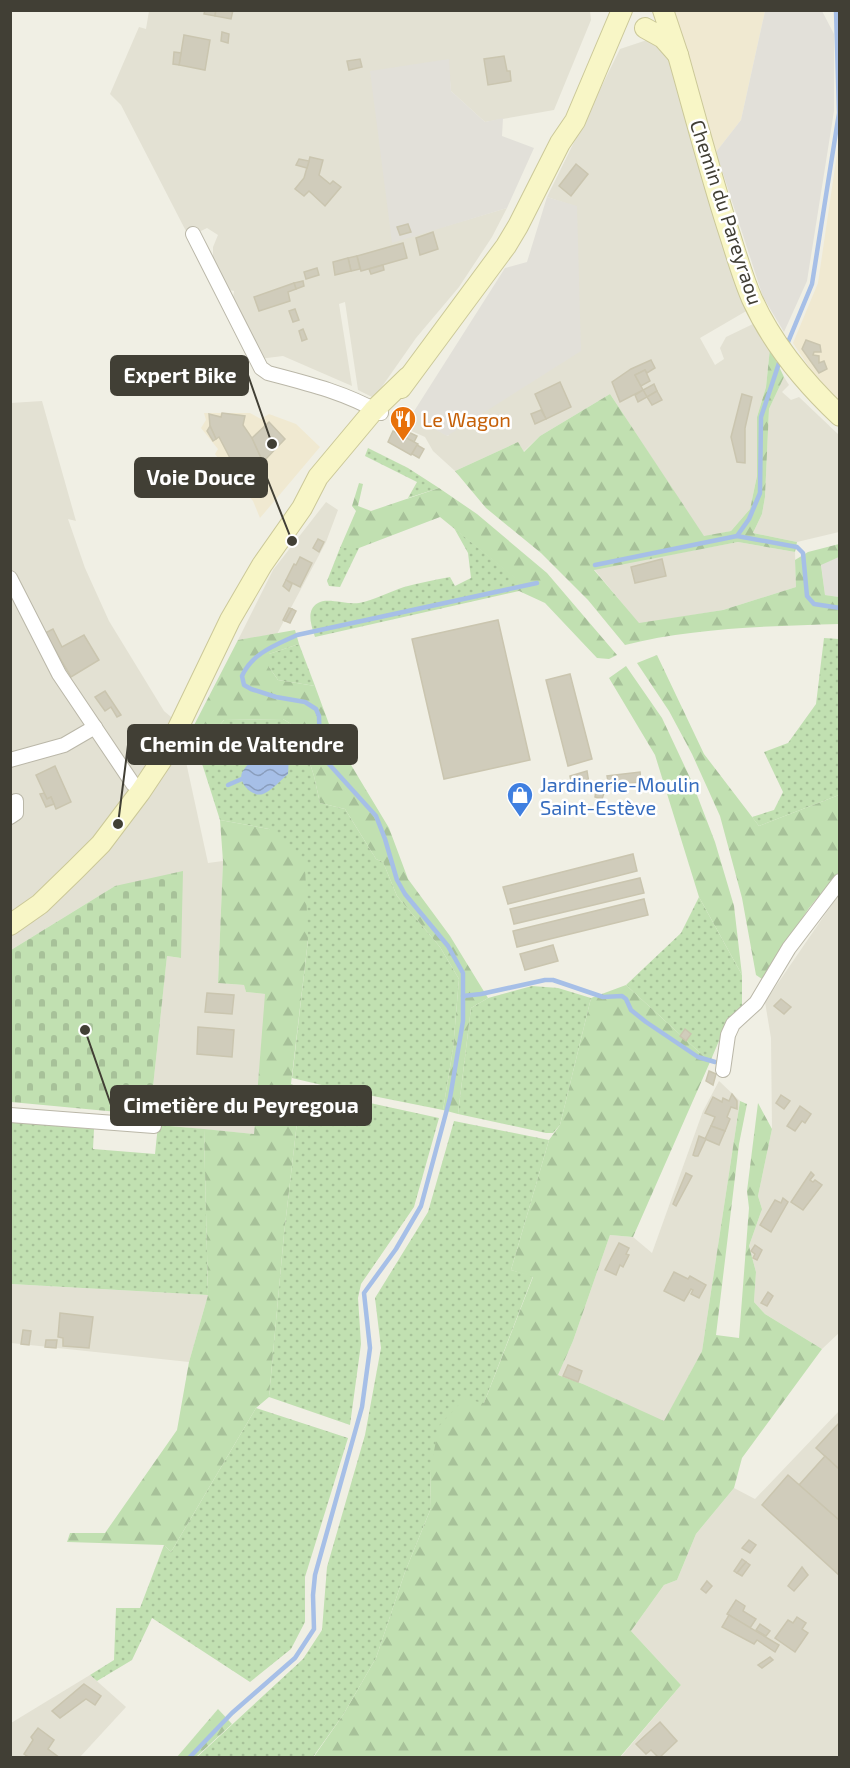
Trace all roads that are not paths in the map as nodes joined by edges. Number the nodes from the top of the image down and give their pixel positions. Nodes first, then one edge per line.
1 (663, 10) edge
2 (616, 12) edge
3 (645, 28) junction
4 (678, 55) junction
5 (193, 234) dead end
6 (378, 412) junction
7 (840, 416) edge
8 (10, 578) edge
9 (95, 727) junction
10 (10, 760) edge
11 (141, 791) junction
12 (16, 801) dead end
13 (10, 816) edge
14 (840, 881) edge
15 (10, 925) edge
16 (723, 1070) dead end
17 (10, 1115) edge
18 (154, 1126) dead end

1 - 3 main road, Chemin du Pareyraou
1 - 4 main road, Chemin du Pareyraou
2 - 3 main road
2 - 6 main road
3 - 4 main road
4 - 7 main road, Chemin du Pareyraou
5 - 6 street
6 - 11 main road
8 - 9 street
9 - 10 street
9 - 11 street
11 - 15 main road
12 - 13 street
14 - 16 street
17 - 18 street

